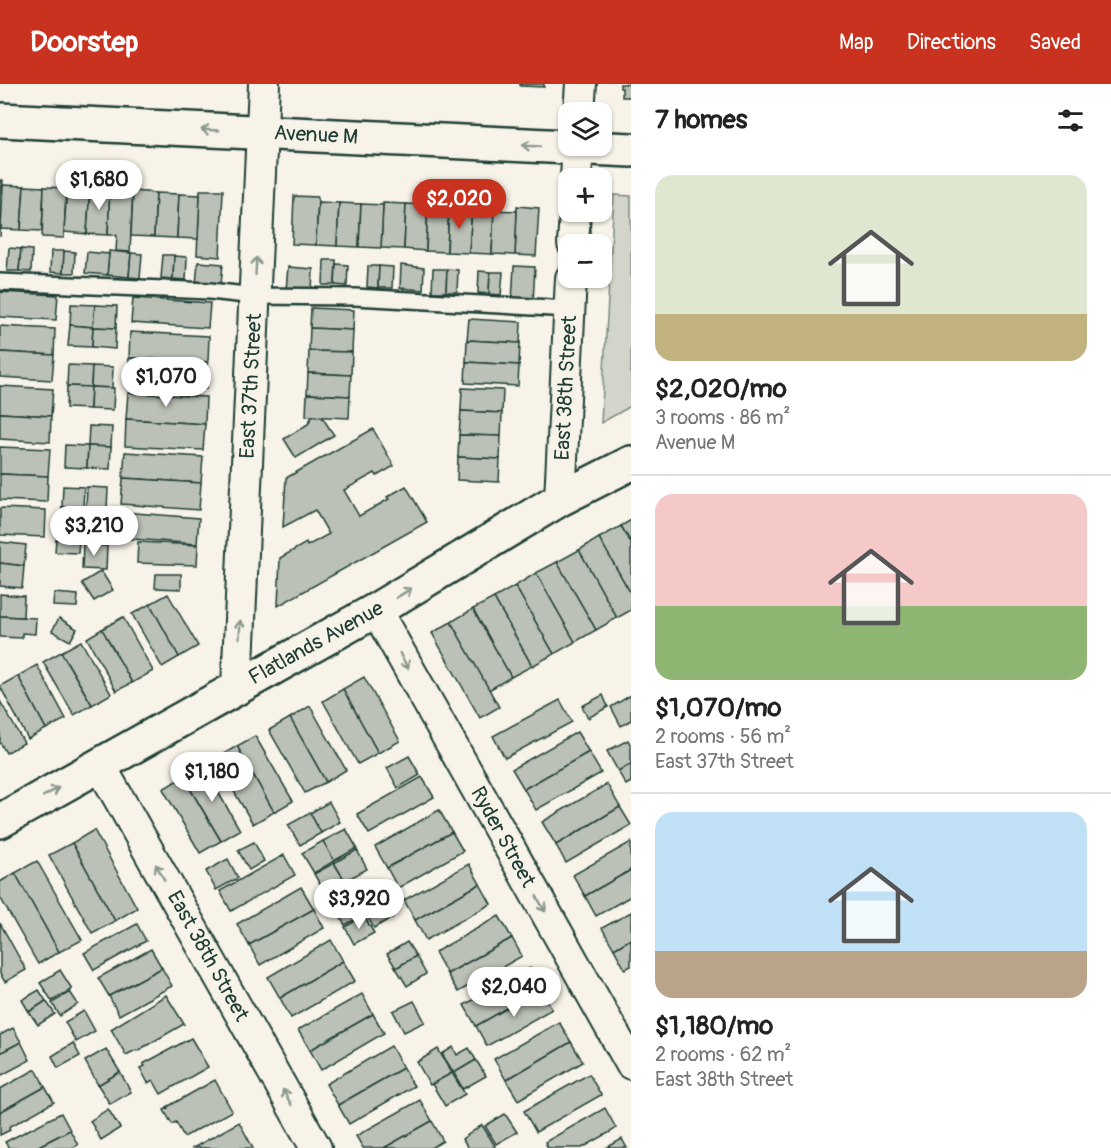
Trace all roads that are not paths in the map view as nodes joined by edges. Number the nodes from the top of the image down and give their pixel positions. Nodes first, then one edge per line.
1 (264, 84) edge
2 (581, 84) edge
3 (580, 102) edge
4 (0, 120) edge
5 (262, 132) junction
6 (631, 150) edge
7 (577, 157) edge
8 (0, 282) edge
9 (571, 288) edge
10 (255, 296) junction
11 (570, 309) junction
12 (631, 463) edge
13 (560, 500) junction
14 (376, 610) junction
15 (237, 687) junction
16 (100, 765) junction
17 (0, 821) edge
18 (631, 1064) edge
19 (316, 1148) edge

1 - 5 street, East 37th Street
2 - 3 street
5 -> 4 main road, Avenue M
7 -> 5 main road, Avenue M
10 -> 5 street, East 37th Street
6 - 7 main road, Avenue M
8 - 10 lane
9 - 11 street, East 38th Street
10 - 11 lane
15 -> 10 street, East 37th Street
11 - 13 street, East 38th Street
12 - 13 main road, Flatlands Avenue
14 -> 13 main road, Flatlands Avenue
14 - 15 main road, Flatlands Avenue
14 -> 18 street, Ryder Street
15 - 16 main road, Flatlands Avenue
17 -> 16 main road, Flatlands Avenue
19 -> 16 street, East 38th Street

